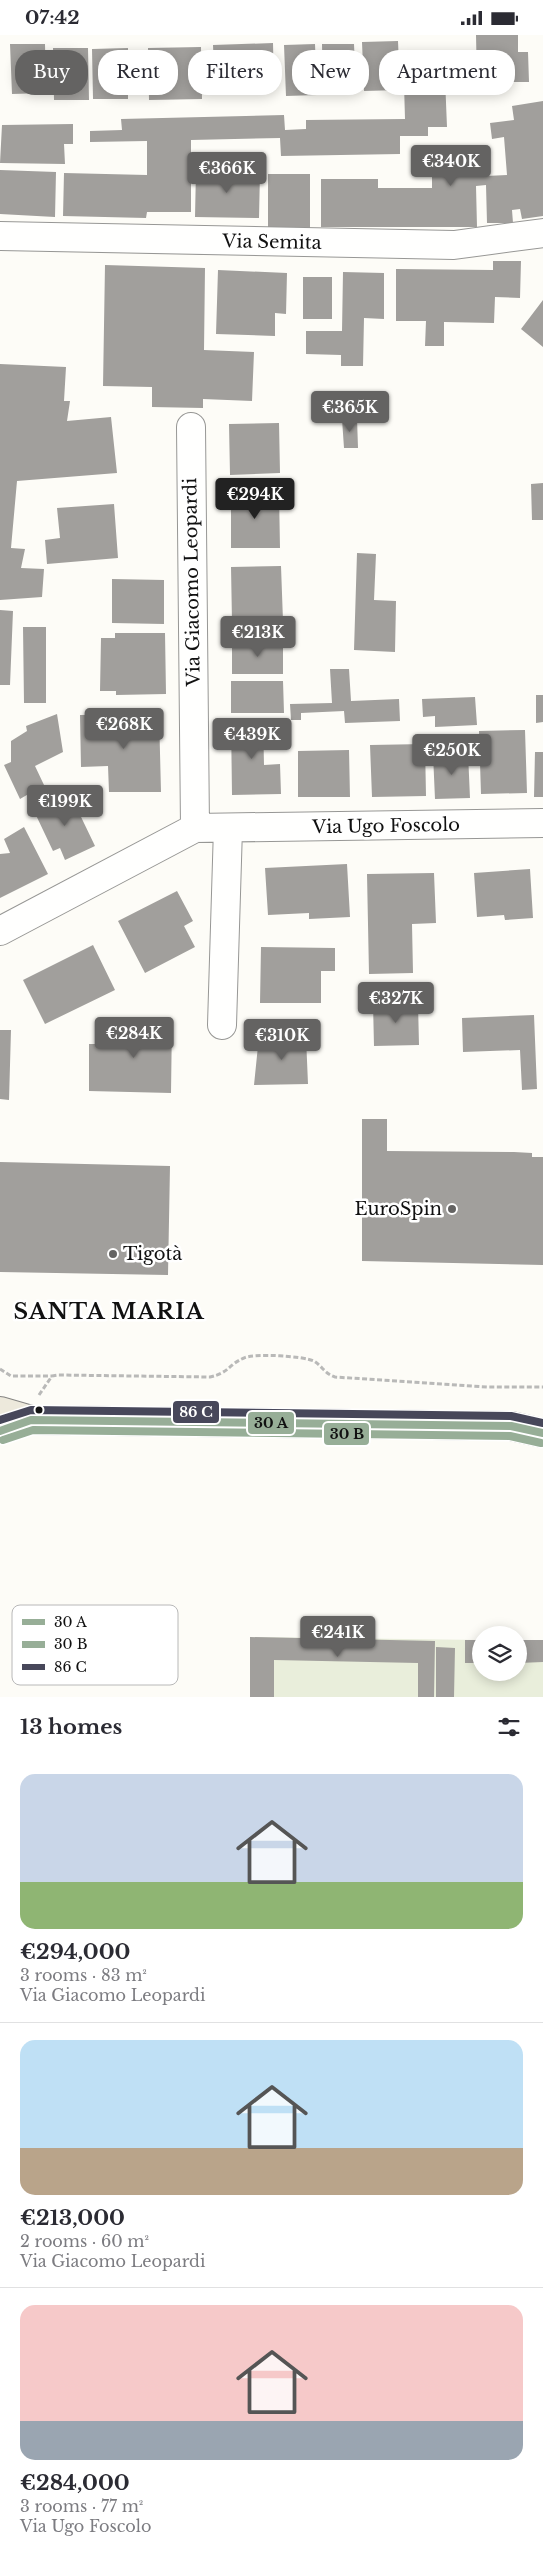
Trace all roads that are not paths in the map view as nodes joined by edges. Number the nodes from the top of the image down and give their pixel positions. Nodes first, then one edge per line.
1 (543, 233) edge
2 (0, 236) edge
3 (191, 427) dead end
4 (543, 823) edge
5 (195, 828) junction
6 (228, 828) junction
7 (0, 931) edge
8 (222, 1025) dead end
9 (0, 1411) edge
10 (543, 1418) edge
11 (31, 1420) junction
12 (511, 1426) junction
13 (0, 1431) edge
14 (543, 1433) edge
15 (543, 1444) edge

1 - 2 street, Via Semita
3 - 5 street, Via Giacomo Leopardi
4 - 6 street, Via Ugo Foscolo
5 - 6 street, Via Ugo Foscolo
5 - 7 street, Via Ugo Foscolo
6 - 8 street
9 - 11 main road
10 - 12 main road
11 - 12 main road
11 - 13 main road
12 - 14 main road
12 - 15 street

